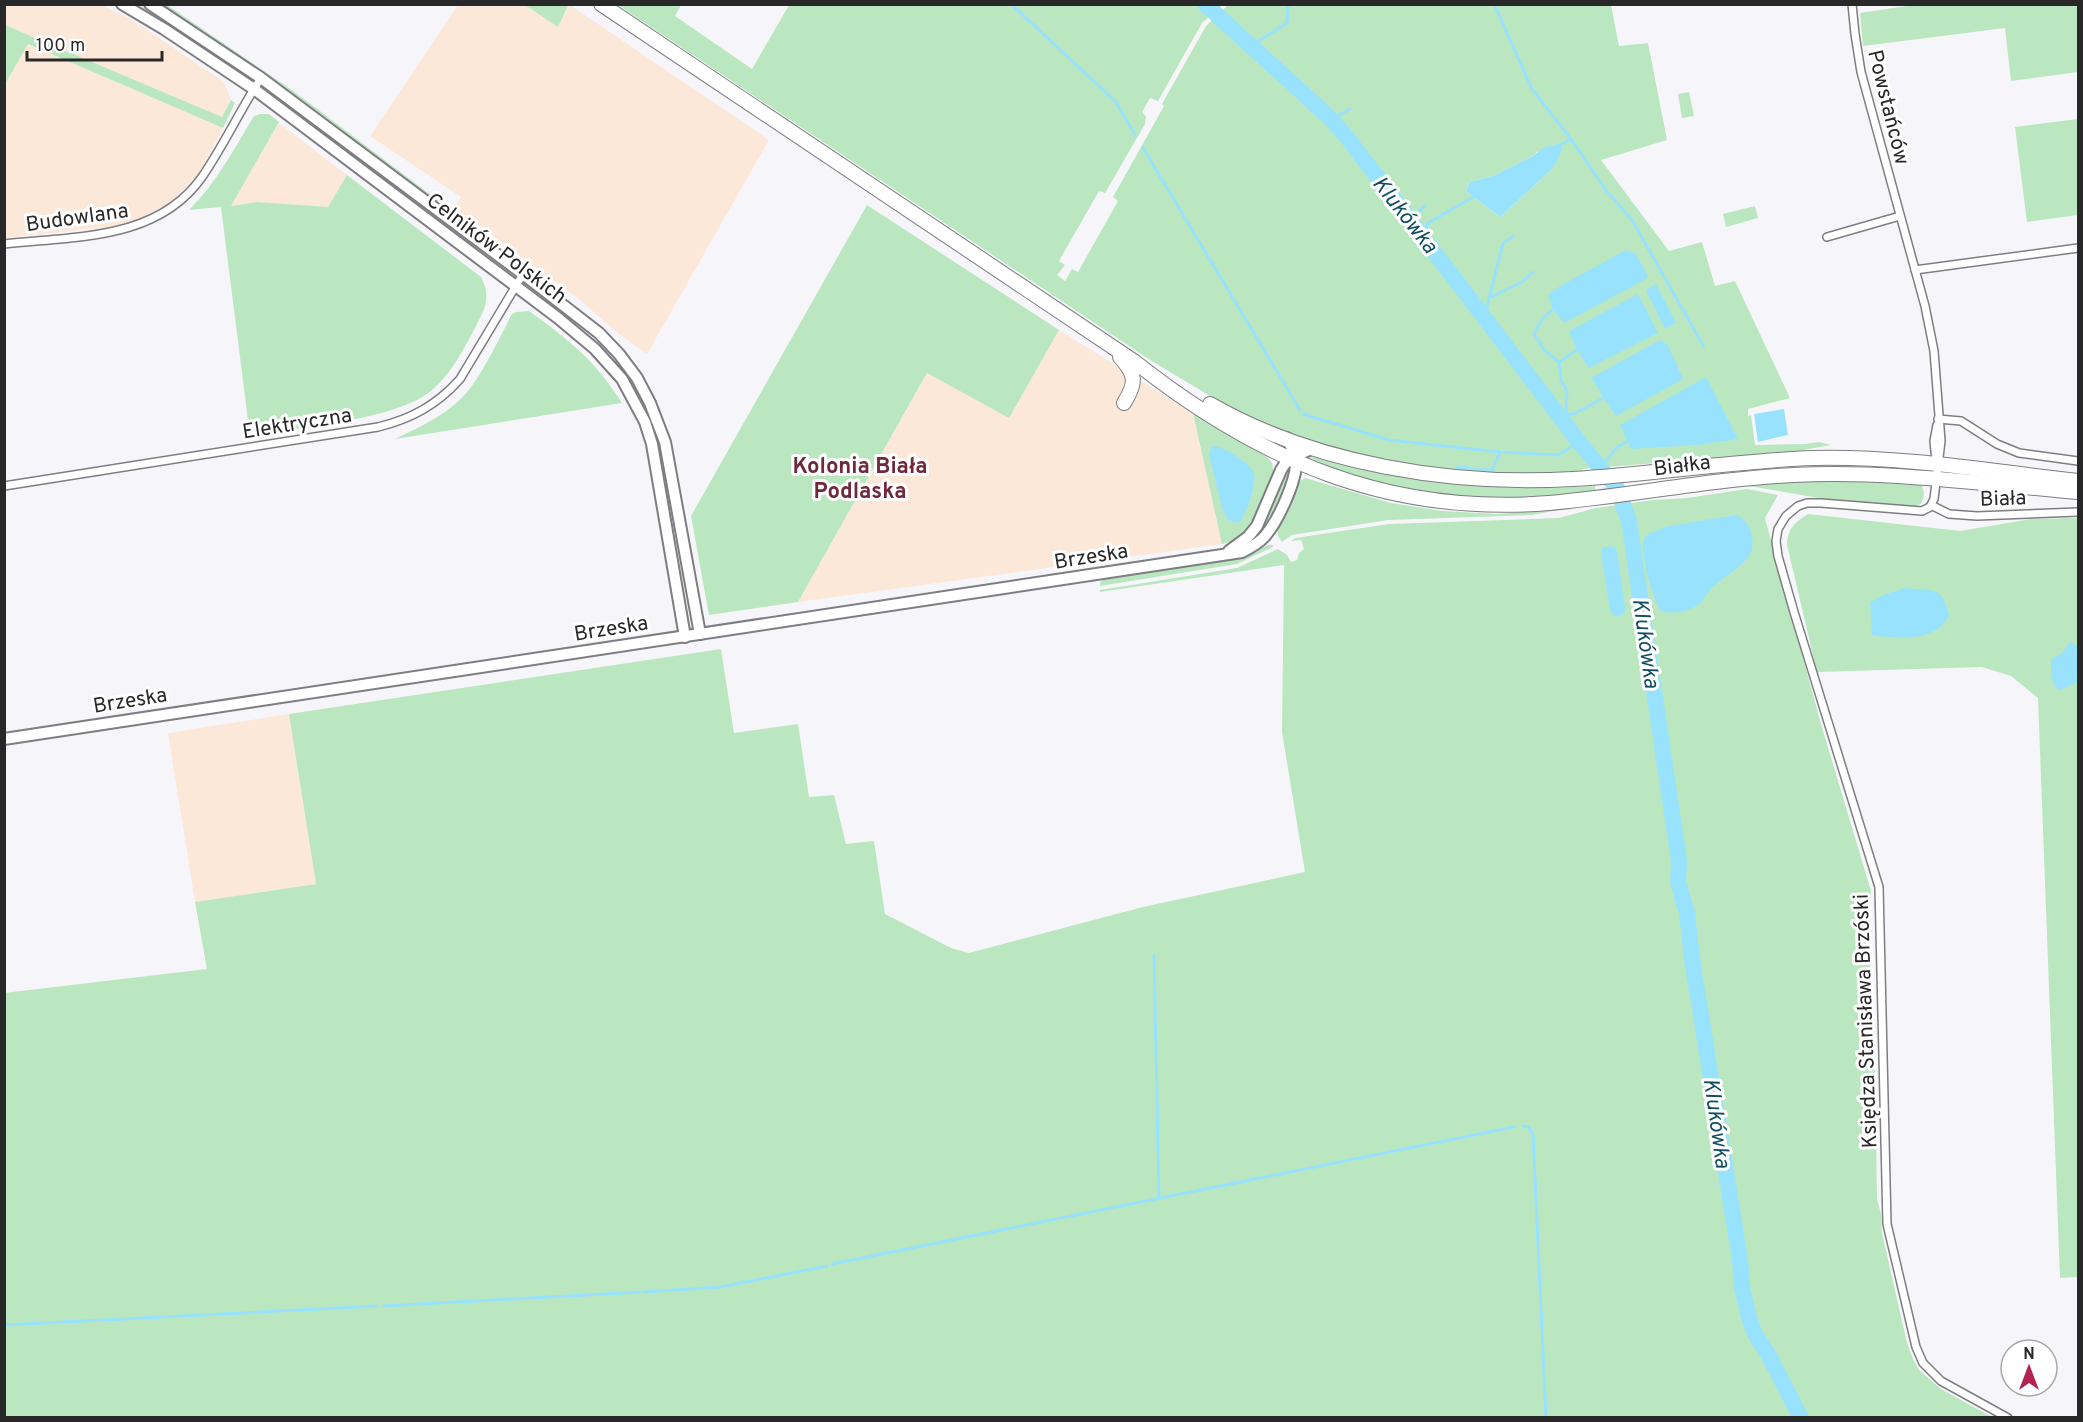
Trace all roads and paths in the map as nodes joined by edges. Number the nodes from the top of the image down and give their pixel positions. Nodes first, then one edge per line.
1 (122, 4) edge
2 (150, 4) edge
3 (602, 4) edge
4 (1852, 4) edge
5 (261, 78) junction
6 (254, 89) junction
7 (1900, 216) junction
8 (1827, 237) dead end
9 (4, 244) edge
10 (2079, 248) edge
11 (1915, 270) junction
12 (523, 274) junction
13 (514, 286) junction
14 (1109, 344) junction
15 (1135, 362) junction
16 (1124, 403) dead end
17 (657, 418) junction
18 (1938, 419) junction
19 (645, 422) junction
20 (1287, 438) junction
21 (1314, 448) junction
22 (1293, 459) junction
23 (2079, 461) edge
24 (1937, 471) junction
25 (2079, 481) edge
26 (4, 486) edge
27 (2079, 492) edge
28 (1931, 505) junction
29 (2079, 512) edge
30 (700, 634) junction
31 (685, 637) junction
32 (4, 739) edge
33 (2008, 1418) edge

1 - 6 street, Celników Polskich
2 - 5 street, Celników Polskich
3 - 14 highway
4 - 7 street, Powstańców
5 - 6 street, Budowlana
5 - 12 street, Celników Polskich
6 - 9 street, Budowlana
6 - 13 street, Celników Polskich
7 - 8 street
7 - 11 street, Powstańców
10 - 11 street
11 - 18 street, Powstańców
12 - 13 street, Elektryczna
12 - 17 street, Celników Polskich
13 - 19 street, Celników Polskich
13 - 26 street, Elektryczna
14 - 15 highway
14 - 16 highway
15 - 20 highway, Białka
15 - 22 highway, Białka
17 - 19 street
17 - 30 street, Celników Polskich
18 - 23 street
18 - 24 street, Powstańców
19 - 31 street, Celników Polskich
20 - 21 highway, Białka
20 - 22 street
21 - 22 street
21 - 24 highway, Białka
22 - 24 highway, Białka
22 - 30 street, Brzeska
24 - 25 highway, Białka
24 - 27 highway, Białka
24 - 28 street
28 - 29 street, Biała
28 - 33 street, Księdza Stanisława Brzóski
30 - 31 street, Brzeska
31 - 32 street, Brzeska

